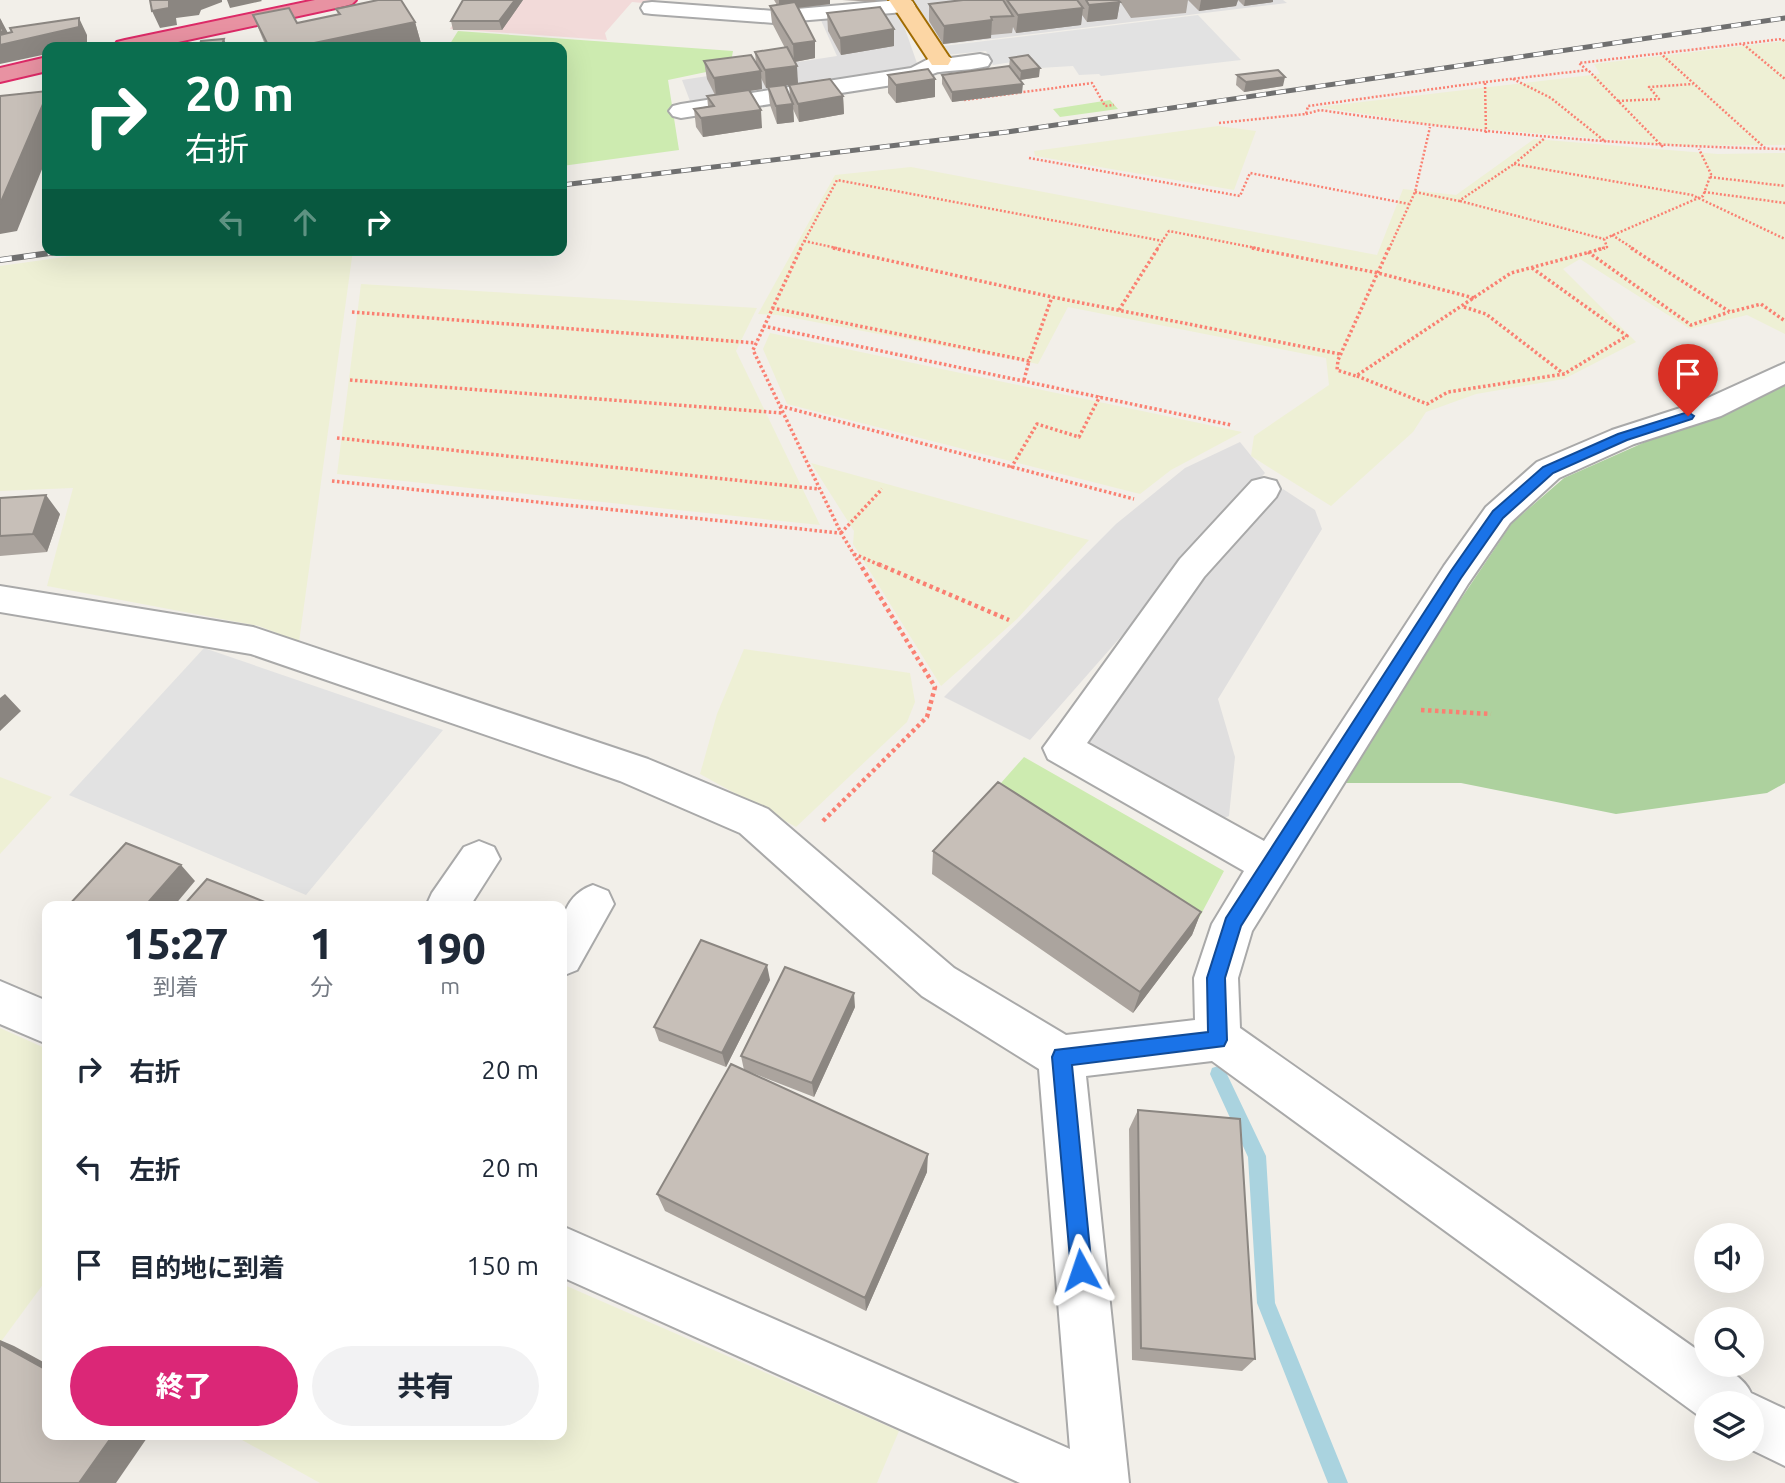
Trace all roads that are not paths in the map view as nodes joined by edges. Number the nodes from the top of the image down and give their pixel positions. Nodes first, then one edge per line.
1 (345, 0) edge
2 (902, 3) edge
3 (652, 8) dead end
4 (148, 42) edge
5 (940, 60) junction
6 (980, 61) dead end
7 (42, 65) edge
8 (0, 75) edge
9 (681, 111) dead end
10 (1785, 372) edge
11 (1264, 489) dead end
12 (0, 599) edge
13 (479, 859) dead end
14 (1270, 865) junction
15 (450, 901) edge
16 (593, 904) dead end
17 (567, 948) edge
18 (0, 1002) edge
19 (42, 1021) edge
20 (1218, 1040) junction
21 (1061, 1057) junction
22 (567, 1253) edge
23 (1710, 1391) edge
24 (1764, 1427) edge
25 (1785, 1439) edge
26 (1084, 1483) edge
27 (1101, 1483) edge

1 - 4 highway
2 - 3 street
2 - 5 main road
5 - 6 street
5 - 9 street
7 - 8 highway
10 - 14 street
11 - 14 street
12 - 21 street
13 - 15 street
14 - 20 street
16 - 17 street
18 - 19 street
20 - 21 street
20 - 23 street
21 - 27 street
22 - 26 street
24 - 25 street

